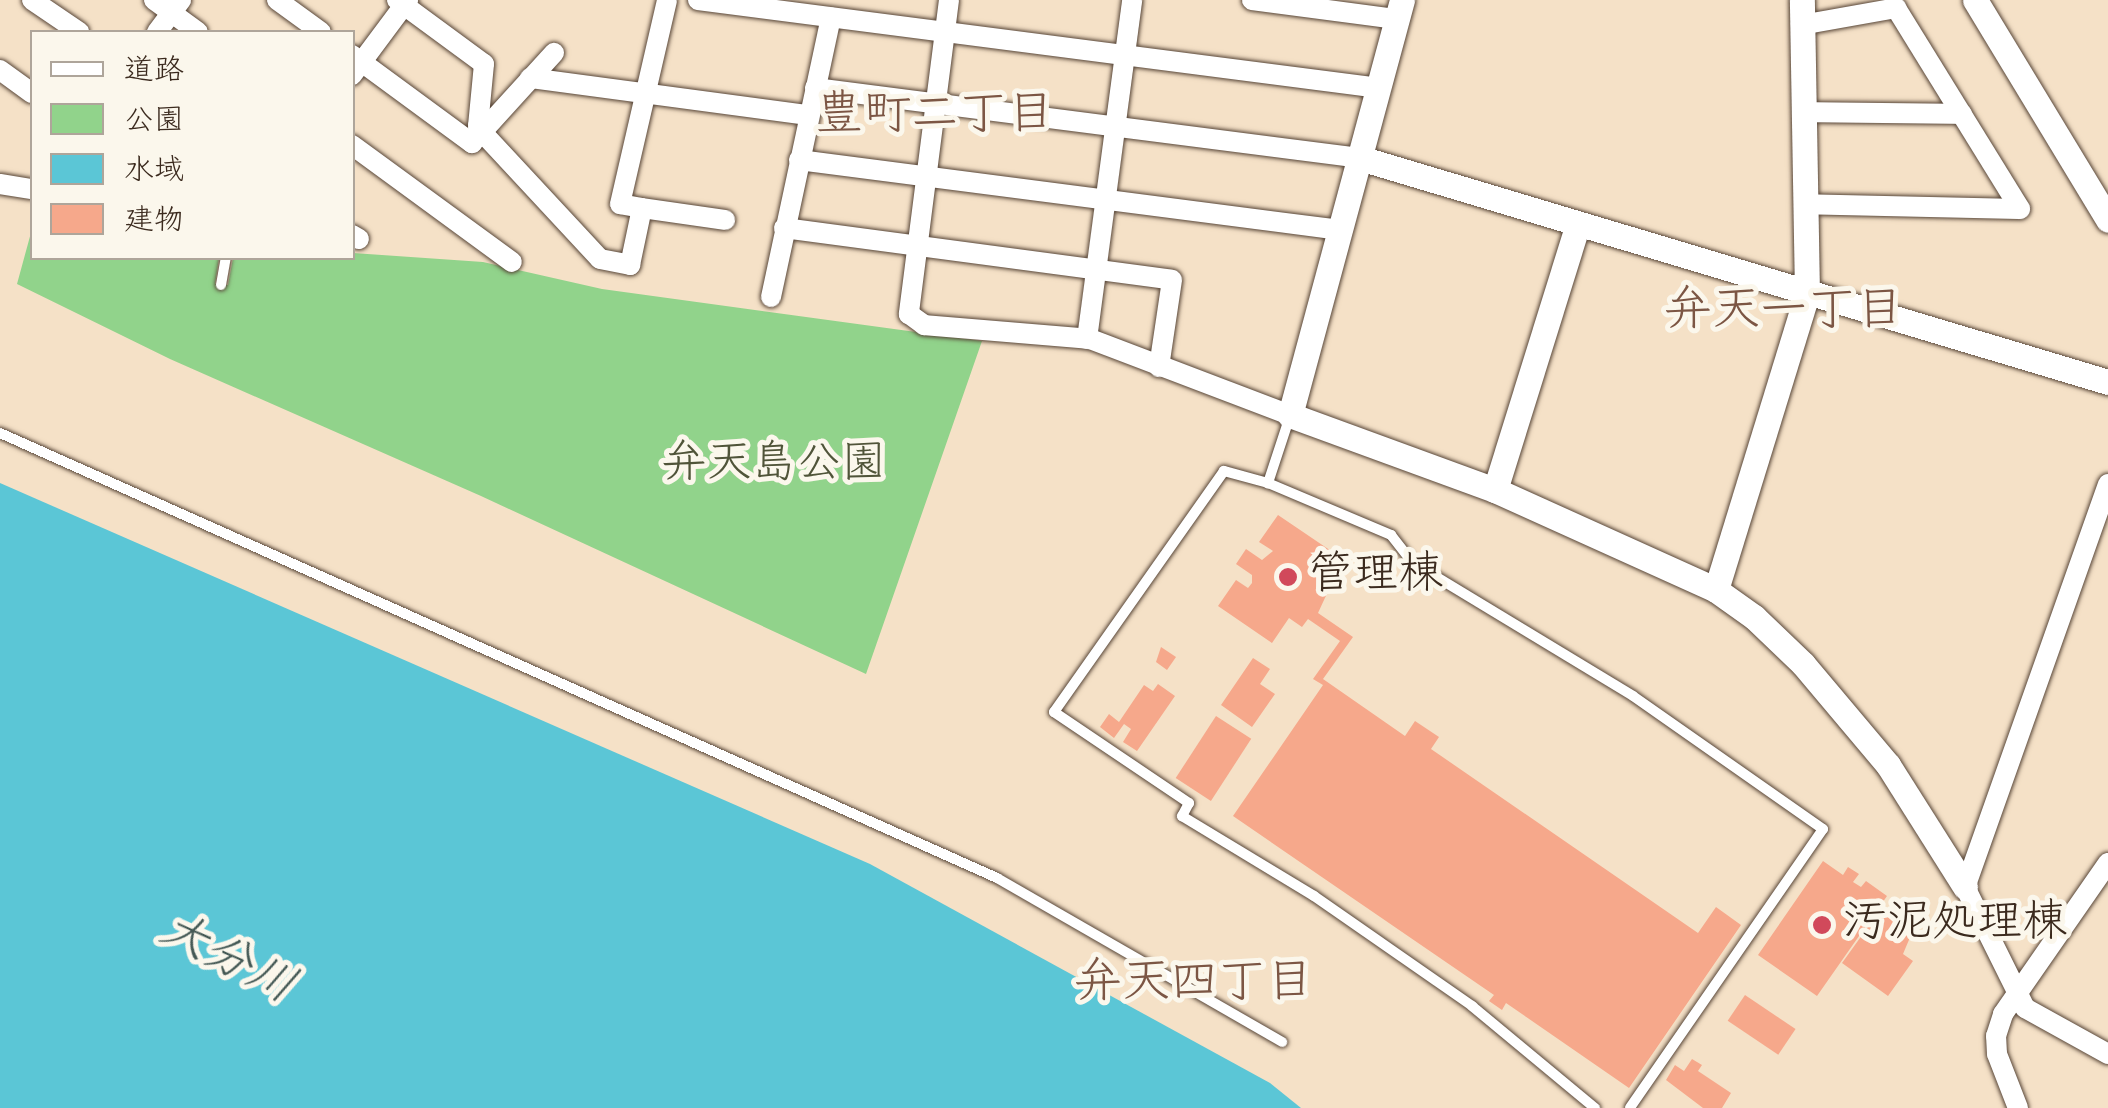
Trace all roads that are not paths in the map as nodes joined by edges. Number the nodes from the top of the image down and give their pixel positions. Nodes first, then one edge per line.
1 (32, 0) edge
2 (277, 0) edge
3 (667, 0) edge
4 (698, 0) edge
5 (949, 0) edge
6 (1132, 0) edge
7 (1252, 0) edge
8 (1975, 0) edge
9 (403, 2) edge
10 (169, 4) edge
11 (769, 5) edge
12 (1400, 9) edge
13 (1801, 12) edge
14 (831, 17) junction
15 (76, 30) edge
16 (158, 30) edge
17 (196, 30) edge
18 (319, 30) edge
19 (945, 32) junction
20 (554, 53) dead end
21 (1125, 55) junction
22 (356, 64) edge
23 (0, 70) edge
24 (530, 78) junction
25 (815, 88) junction
26 (1379, 88) junction
27 (30, 92) edge
28 (645, 93) junction
29 (936, 104) junction
30 (1803, 112) junction
31 (808, 114) junction
32 (1962, 114) junction
33 (1116, 126) junction
34 (482, 132) junction
35 (355, 148) edge
36 (1360, 158) junction
37 (799, 160) junction
38 (926, 175) junction
39 (0, 184) edge
40 (30, 189) edge
41 (1106, 197) junction
42 (1805, 204) junction
43 (642, 208) junction
44 (725, 220) dead end
45 (2108, 220) edge
46 (1578, 224) junction
47 (784, 228) junction
48 (1340, 230) junction
49 (918, 247) junction
50 (226, 260) edge
51 (512, 262) dead end
52 (1096, 270) junction
53 (221, 284) dead end
54 (1807, 294) junction
55 (771, 297) dead end
56 (1087, 339) junction
57 (1159, 367) junction
58 (2108, 382) edge
59 (1290, 416) junction
60 (0, 433) edge
61 (1268, 483) junction
62 (2108, 484) edge
63 (1494, 490) junction
64 (1716, 590) junction
65 (2108, 863) edge
66 (1965, 887) junction
67 (2016, 992) junction
68 (1282, 1042) dead end
69 (2108, 1054) edge
70 (1595, 1108) edge
71 (1630, 1108) edge
72 (2018, 1108) edge

1 - 15 street
2 - 18 street
3 - 28 street
4 - 11 street
5 - 19 street
6 - 21 street
7 - 12 street
8 - 45 street
9 - 22 street
9 - 34 street
10 - 16 street
10 - 17 street
11 - 14 street
12 - 26 street
13 - 30 street
13 - 32 street
14 - 19 street
14 - 25 street
19 - 21 street
19 - 29 street
20 - 24 street
21 - 26 street
21 - 33 street
22 - 34 street
23 - 27 street
24 - 28 street
24 - 34 street
25 - 29 street
25 - 31 street
26 - 36 street
28 - 31 street
28 - 43 street
29 - 33 street
29 - 38 street
30 - 32 street
30 - 42 street
31 - 37 street
32 - 42 street
33 - 36 street
33 - 41 street
34 - 43 street
35 - 51 street
36 - 46 street
36 - 48 street
37 - 38 street
37 - 47 street
38 - 41 street
38 - 49 street
39 - 40 street
41 - 48 street
41 - 52 street
42 - 54 street
43 - 44 street
46 - 54 street
46 - 63 street
47 - 49 street
47 - 55 street
48 - 59 street
49 - 52 street
49 - 56 street
50 - 53 lane
52 - 56 street
52 - 57 street
54 - 58 street
54 - 64 street
56 - 57 street
57 - 59 street
59 - 61 lane
59 - 63 street
60 - 68 lane
61 - 70 lane
61 - 71 lane
62 - 66 street
63 - 64 street
64 - 66 street
65 - 67 street
66 - 67 street
67 - 69 street
67 - 72 street

